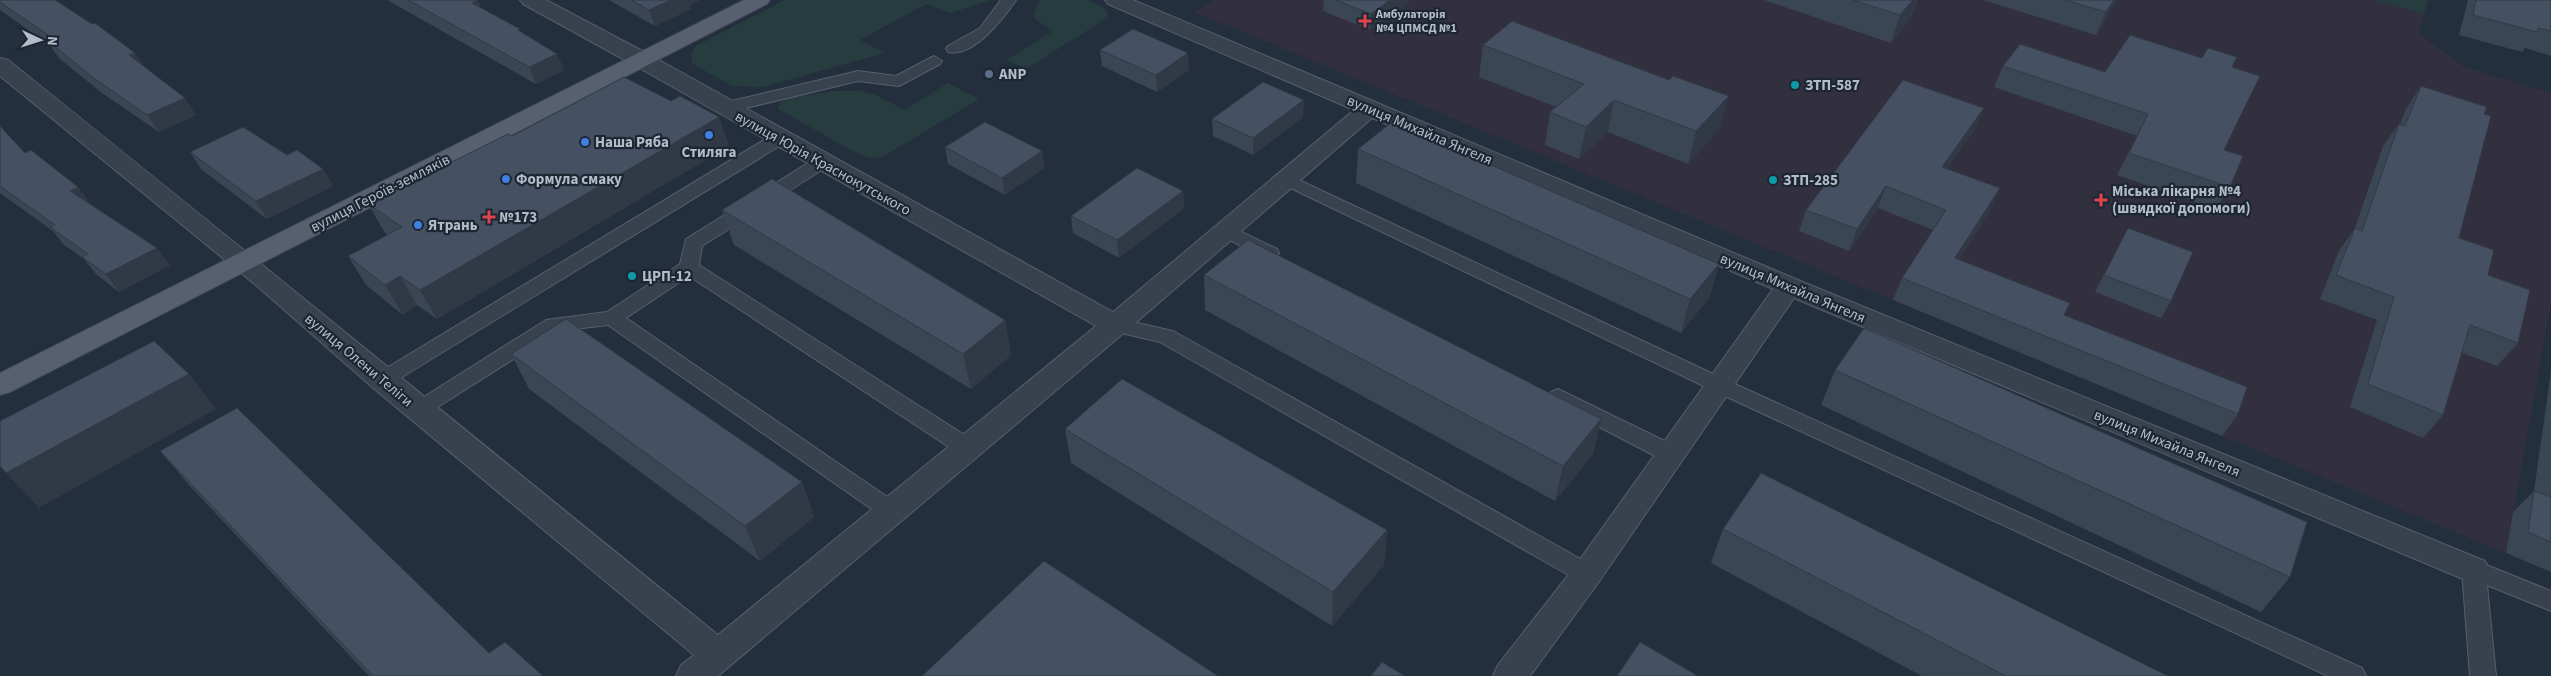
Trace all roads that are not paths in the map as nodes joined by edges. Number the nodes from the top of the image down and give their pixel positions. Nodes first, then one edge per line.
1 (530, 0) edge
2 (760, 0) edge
3 (1009, 0) edge
4 (1115, 0) edge
5 (954, 49) dead end
6 (642, 60) junction
7 (934, 61) dead end
8 (0, 65) edge
9 (725, 108) junction
10 (1370, 108) junction
11 (780, 138) junction
12 (822, 162) junction
13 (1286, 179) junction
14 (1225, 230) junction
15 (1288, 262) edge
16 (242, 263) junction
17 (690, 267) junction
18 (1789, 286) junction
19 (612, 318) junction
20 (1115, 326) junction
21 (382, 380) junction
22 (0, 385) edge
23 (1719, 385) junction
24 (1537, 387) edge
25 (418, 410) junction
26 (966, 448) junction
27 (1670, 454) junction
28 (891, 511) junction
29 (2474, 570) junction
30 (1587, 574) junction
31 (2551, 601) edge
32 (718, 655) junction
33 (693, 676) edge
34 (1510, 676) edge
35 (2353, 676) edge
36 (2483, 676) edge

1 - 6 street, вулиця Юрія Краснокутського
2 - 6 main road, вулиця Героїв-земляків
3 - 5 lane
4 - 10 street, вулиця Михайла Янгеля
6 - 9 street, вулиця Юрія Краснокутського
6 - 16 main road, вулиця Героїв-земляків
7 - 9 lane
8 - 16 street, вулиця Олени Теліги
9 - 11 street, вулиця Юрія Краснокутського
10 - 13 street
10 - 18 street, вулиця Михайла Янгеля
11 - 12 street, вулиця Юрія Краснокутського
11 - 21 lane
12 - 17 lane
12 - 20 street, вулиця Юрія Краснокутського
13 - 14 street
13 - 23 lane
14 - 15 lane
14 - 20 street
16 - 21 street, вулиця Олени Теліги
16 - 22 main road, вулиця Героїв-земляків
17 - 19 lane
17 - 26 lane
18 - 23 street
18 - 29 street, вулиця Михайла Янгеля
19 - 25 lane
19 - 28 lane
20 - 26 street
20 - 30 lane
21 - 25 street, вулиця Олени Теліги
23 - 27 street
23 - 35 lane
24 - 27 lane
25 - 32 street, вулиця Олени Теліги
26 - 28 street
27 - 30 street
28 - 32 street
29 - 31 lane
29 - 36 lane
30 - 34 street
32 - 33 street

